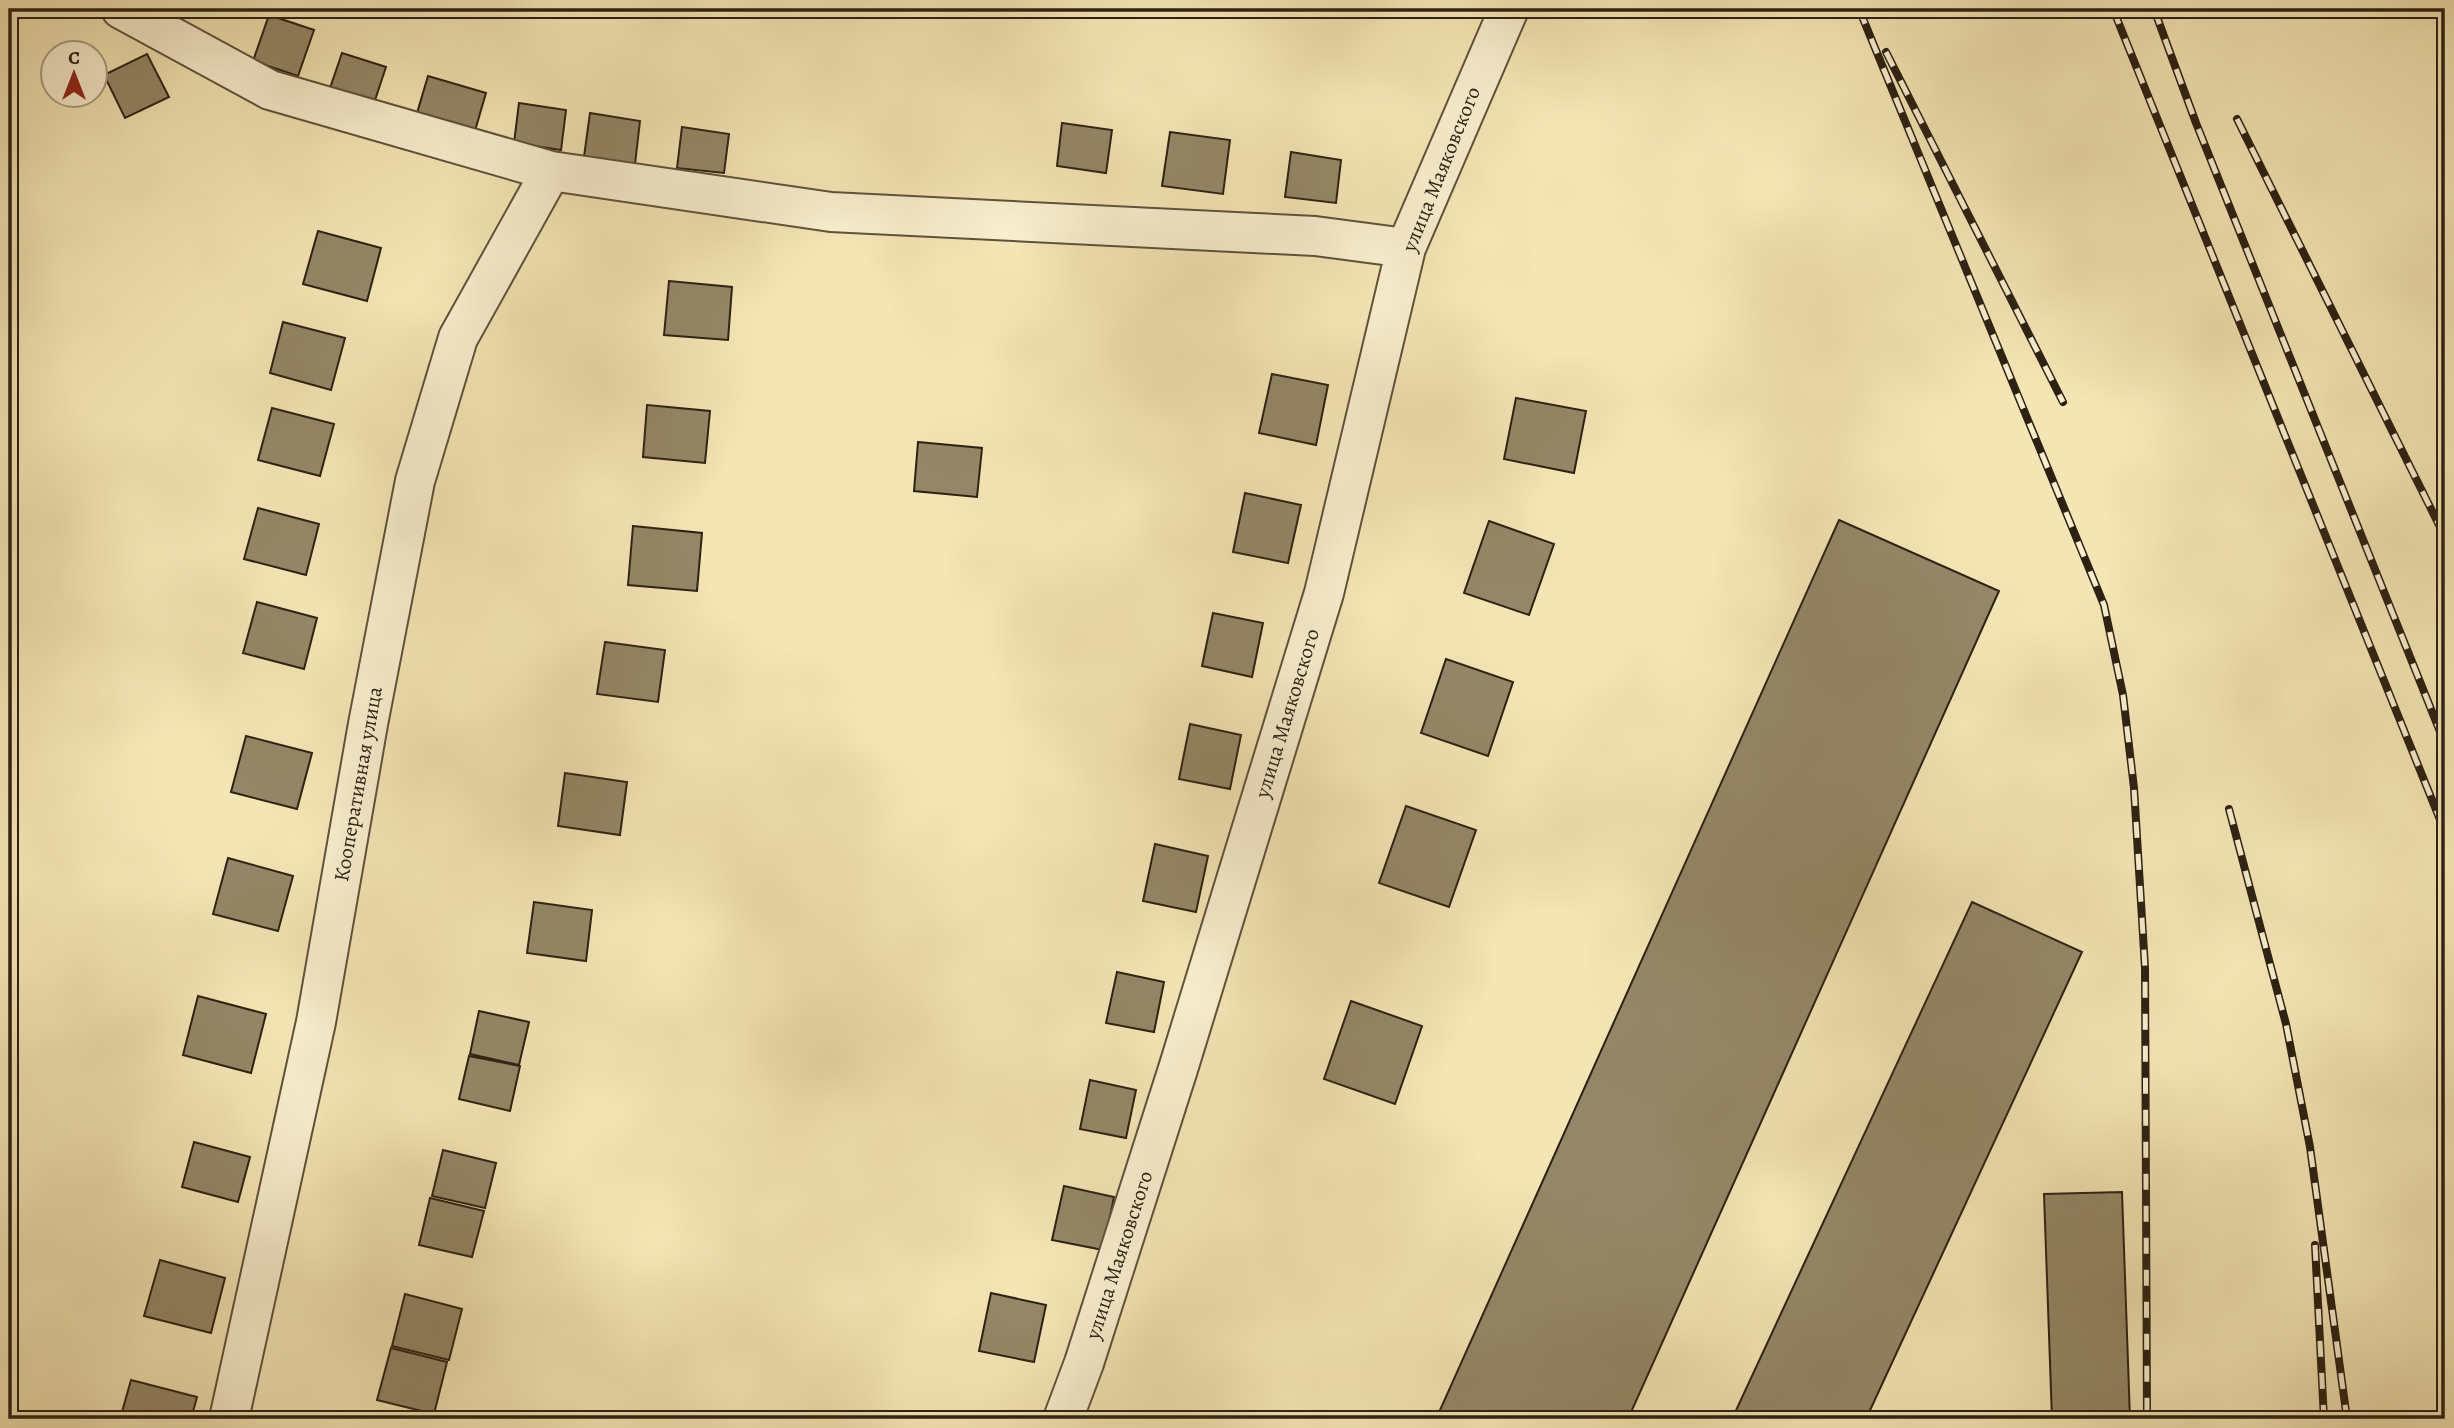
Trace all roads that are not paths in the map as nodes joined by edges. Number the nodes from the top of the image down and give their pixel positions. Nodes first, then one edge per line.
1 (121, 9) edge
2 (1509, 9) edge
3 (551, 171) junction
4 (1406, 248) junction
5 (229, 1419) edge
6 (1063, 1419) edge

1 - 3 street
2 - 4 street, улица Маяковского
3 - 4 street
3 - 5 street, Кооперативная улица
4 - 6 street, улица Маяковского

